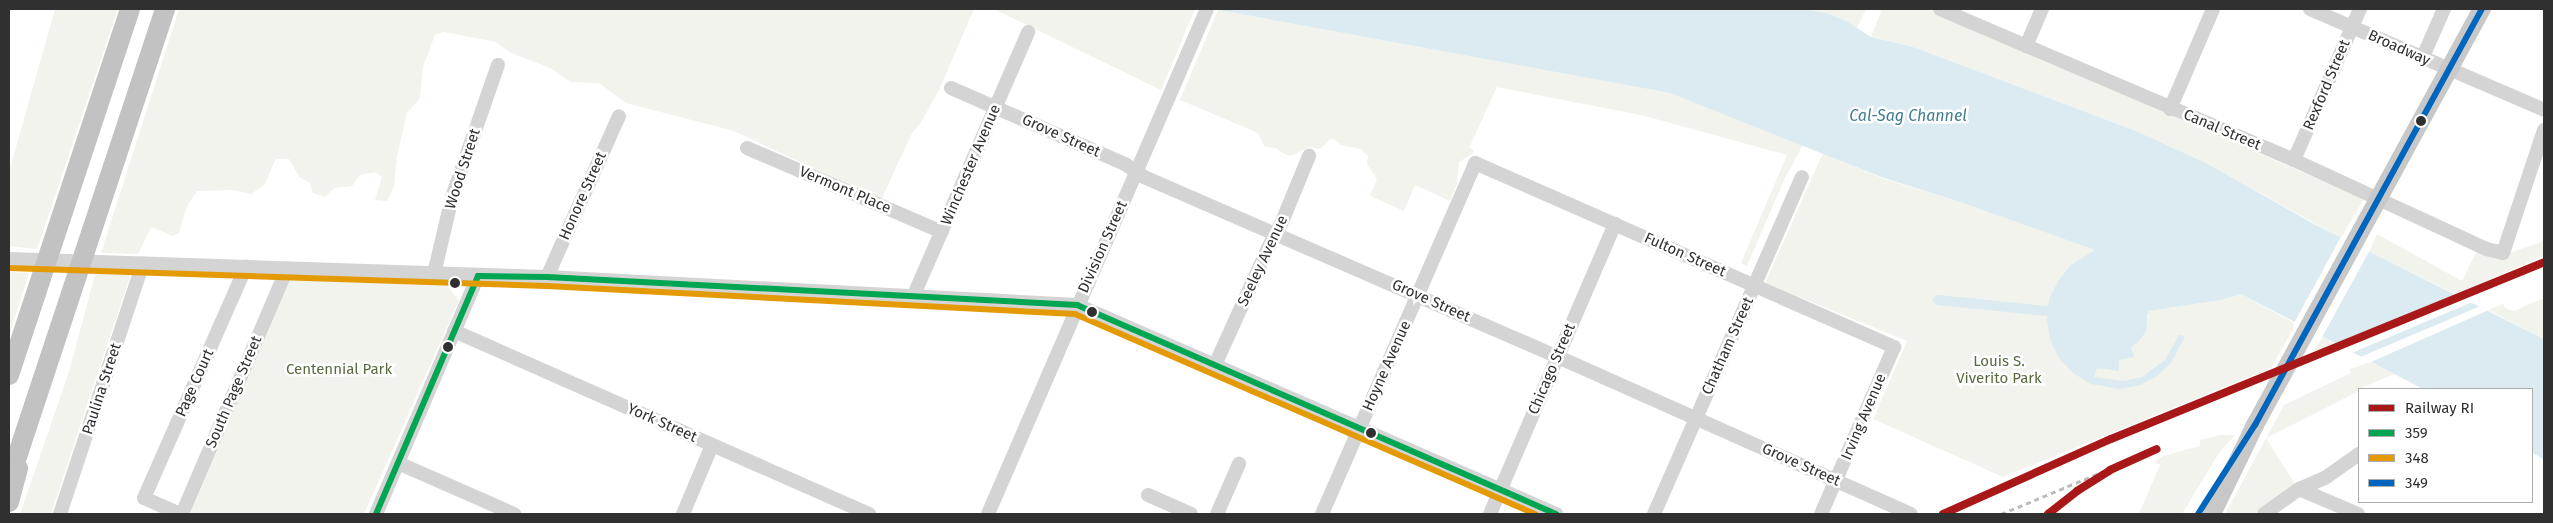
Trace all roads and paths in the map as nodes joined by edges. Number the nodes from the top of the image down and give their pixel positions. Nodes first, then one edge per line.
1 (130, 9) edge
2 (165, 9) edge
3 (1940, 9) edge
4 (2042, 9) edge
5 (2213, 9) edge
6 (2310, 9) edge
7 (2360, 9) edge
8 (2444, 9) edge
9 (2482, 9) edge
10 (1205, 15) edge
11 (2351, 28) junction
12 (1028, 32) dead end
13 (2026, 46) junction
14 (2422, 58) junction
15 (498, 65) dead end
16 (951, 88) dead end
17 (996, 108) junction
18 (2170, 109) junction
19 (2544, 110) edge
20 (619, 116) dead end
21 (2544, 130) edge
22 (748, 148) dead end
23 (1309, 156) dead end
24 (2294, 160) junction
25 (1475, 163) joint
26 (1136, 171) junction
27 (1802, 177) dead end
28 (1615, 224) junction
29 (942, 232) junction
30 (1276, 234) junction
31 (9, 258) edge
32 (143, 263) junction
33 (246, 268) junction
34 (287, 269) junction
35 (434, 274) junction
36 (478, 276) junction
37 (547, 277) junction
38 (1754, 286) junction
39 (1417, 296) junction
40 (913, 297) junction
41 (1077, 305) junction
42 (454, 331) junction
43 (1894, 347) joint
44 (1558, 357) junction
45 (1216, 366) junction
46 (46, 371) junction
47 (9, 375) edge
48 (1696, 419) junction
49 (1360, 428) junction
50 (712, 445) junction
51 (2358, 455) edge
52 (2234, 462) junction
53 (398, 463) junction
54 (1239, 464) dead end
55 (9, 481) edge
56 (1836, 481) junction
57 (2299, 489) junction
58 (1500, 490) junction
59 (1148, 495) dead end
60 (9, 502) edge
61 (60, 514) edge
62 (181, 514) edge
63 (376, 514) edge
64 (514, 514) edge
65 (683, 514) edge
66 (869, 514) edge
67 (988, 514) edge
68 (1191, 514) edge
69 (1217, 514) edge
70 (1322, 514) edge
71 (1490, 514) edge
72 (1556, 514) edge
73 (1654, 514) edge
74 (1822, 514) edge
75 (1911, 514) edge
76 (2198, 514) edge
77 (2212, 514) edge
78 (2264, 514) edge
79 (2358, 514) edge

1 - 47 highway
2 - 46 highway
3 - 13 street, Canal Street
4 - 13 street
5 - 18 street
6 - 11 street, Broadway
7 - 11 street, Rexford Street
8 - 14 street
9 - 52 main road
10 - 26 street, Division Street
11 - 14 street, Broadway
11 - 24 street, Rexford Street
12 - 17 street, Winchester Avenue
13 - 18 street, Canal Street
14 - 19 street, Broadway
15 - 35 street, Wood Street
16 - 17 street, Grove Street
17 - 26 street, Grove Street
17 - 29 street, Winchester Avenue
18 - 24 street, Canal Street
20 - 37 street, Honore Street
21 - 24 street, Canal Street
22 - 29 street, Vermont Place
23 - 30 street, Seeley Avenue
25 - 28 street, Fulton Street
25 - 39 street, Hoyne Avenue
26 - 30 street, Grove Street
26 - 41 street, Division Street
27 - 38 street, Chatham Street
28 - 38 street, Fulton Street
28 - 44 street, Chicago Street
29 - 40 street, Winchester Avenue
30 - 39 street, Grove Street
30 - 45 street, Seeley Avenue
31 - 32 street
32 - 33 street
32 - 61 street, Paulina Street
33 - 34 street
33 - 62 street, Page Court
34 - 35 street
34 - 62 street, South Page Street
35 - 36 street
36 - 37 street
36 - 42 street
37 - 40 street
38 - 43 street, Fulton Street
38 - 48 street, Chatham Street
39 - 44 street, Grove Street
39 - 49 street, Hoyne Avenue
40 - 41 street
41 - 45 street
41 - 67 street, Division Street
42 - 50 street, York Street
42 - 53 street
43 - 56 street, Irving Avenue
44 - 48 street, Grove Street
44 - 58 street, Chicago Street
45 - 49 street
46 - 55 highway
46 - 60 highway
48 - 56 street, Grove Street
48 - 73 street, Chatham Street
49 - 58 street
49 - 70 street, Hoyne Avenue
50 - 65 street
50 - 66 street, York Street
51 - 57 street
52 - 76 main road
52 - 77 main road
53 - 63 street
53 - 64 street
54 - 69 street
56 - 74 street, Irving Avenue
56 - 75 street, Grove Street
57 - 78 street
57 - 79 street
58 - 71 street, Chicago Street
58 - 72 street
59 - 68 street

